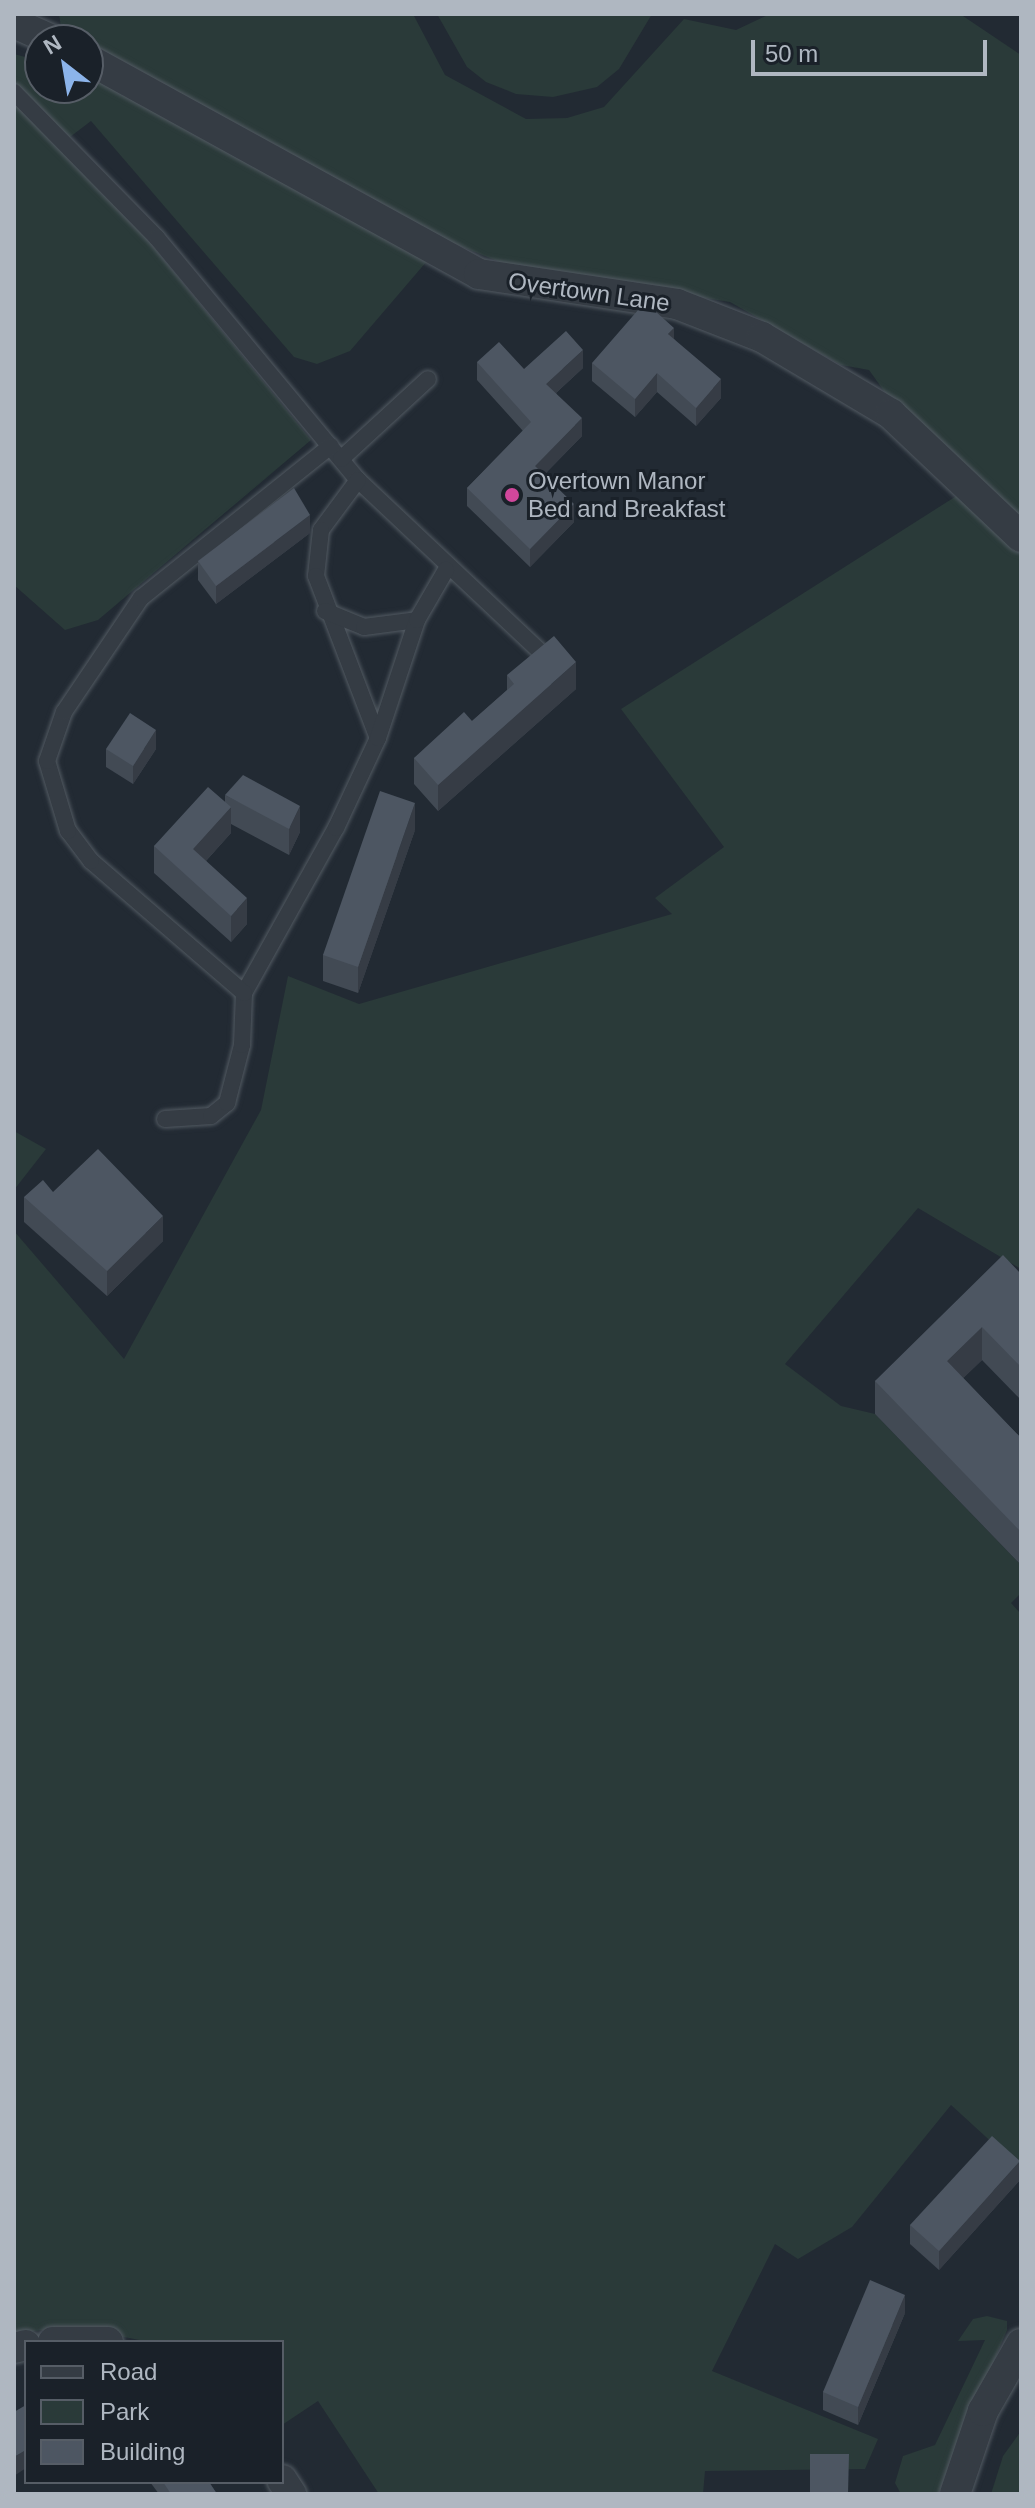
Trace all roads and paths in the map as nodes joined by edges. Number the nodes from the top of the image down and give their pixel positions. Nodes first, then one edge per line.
1 (104, 68) edge
2 (14, 92) edge
3 (428, 379) dead end
4 (336, 453) junction
5 (358, 480) junction
6 (1021, 537) edge
7 (446, 570) junction
8 (325, 611) junction
9 (417, 620) junction
10 (545, 656) edge
11 (378, 738) junction
12 (244, 993) junction
13 (165, 1119) dead end
14 (1021, 2344) edge
15 (955, 2494) edge

1 - 6 street, Overtown Lane
2 - 4 lane
3 - 4 lane
4 - 5 lane
4 - 12 lane
5 - 7 lane
5 - 8 lane
7 - 9 lane
7 - 10 lane
8 - 9 lane
8 - 11 lane
9 - 11 lane
11 - 12 lane
12 - 13 lane
14 - 15 street

